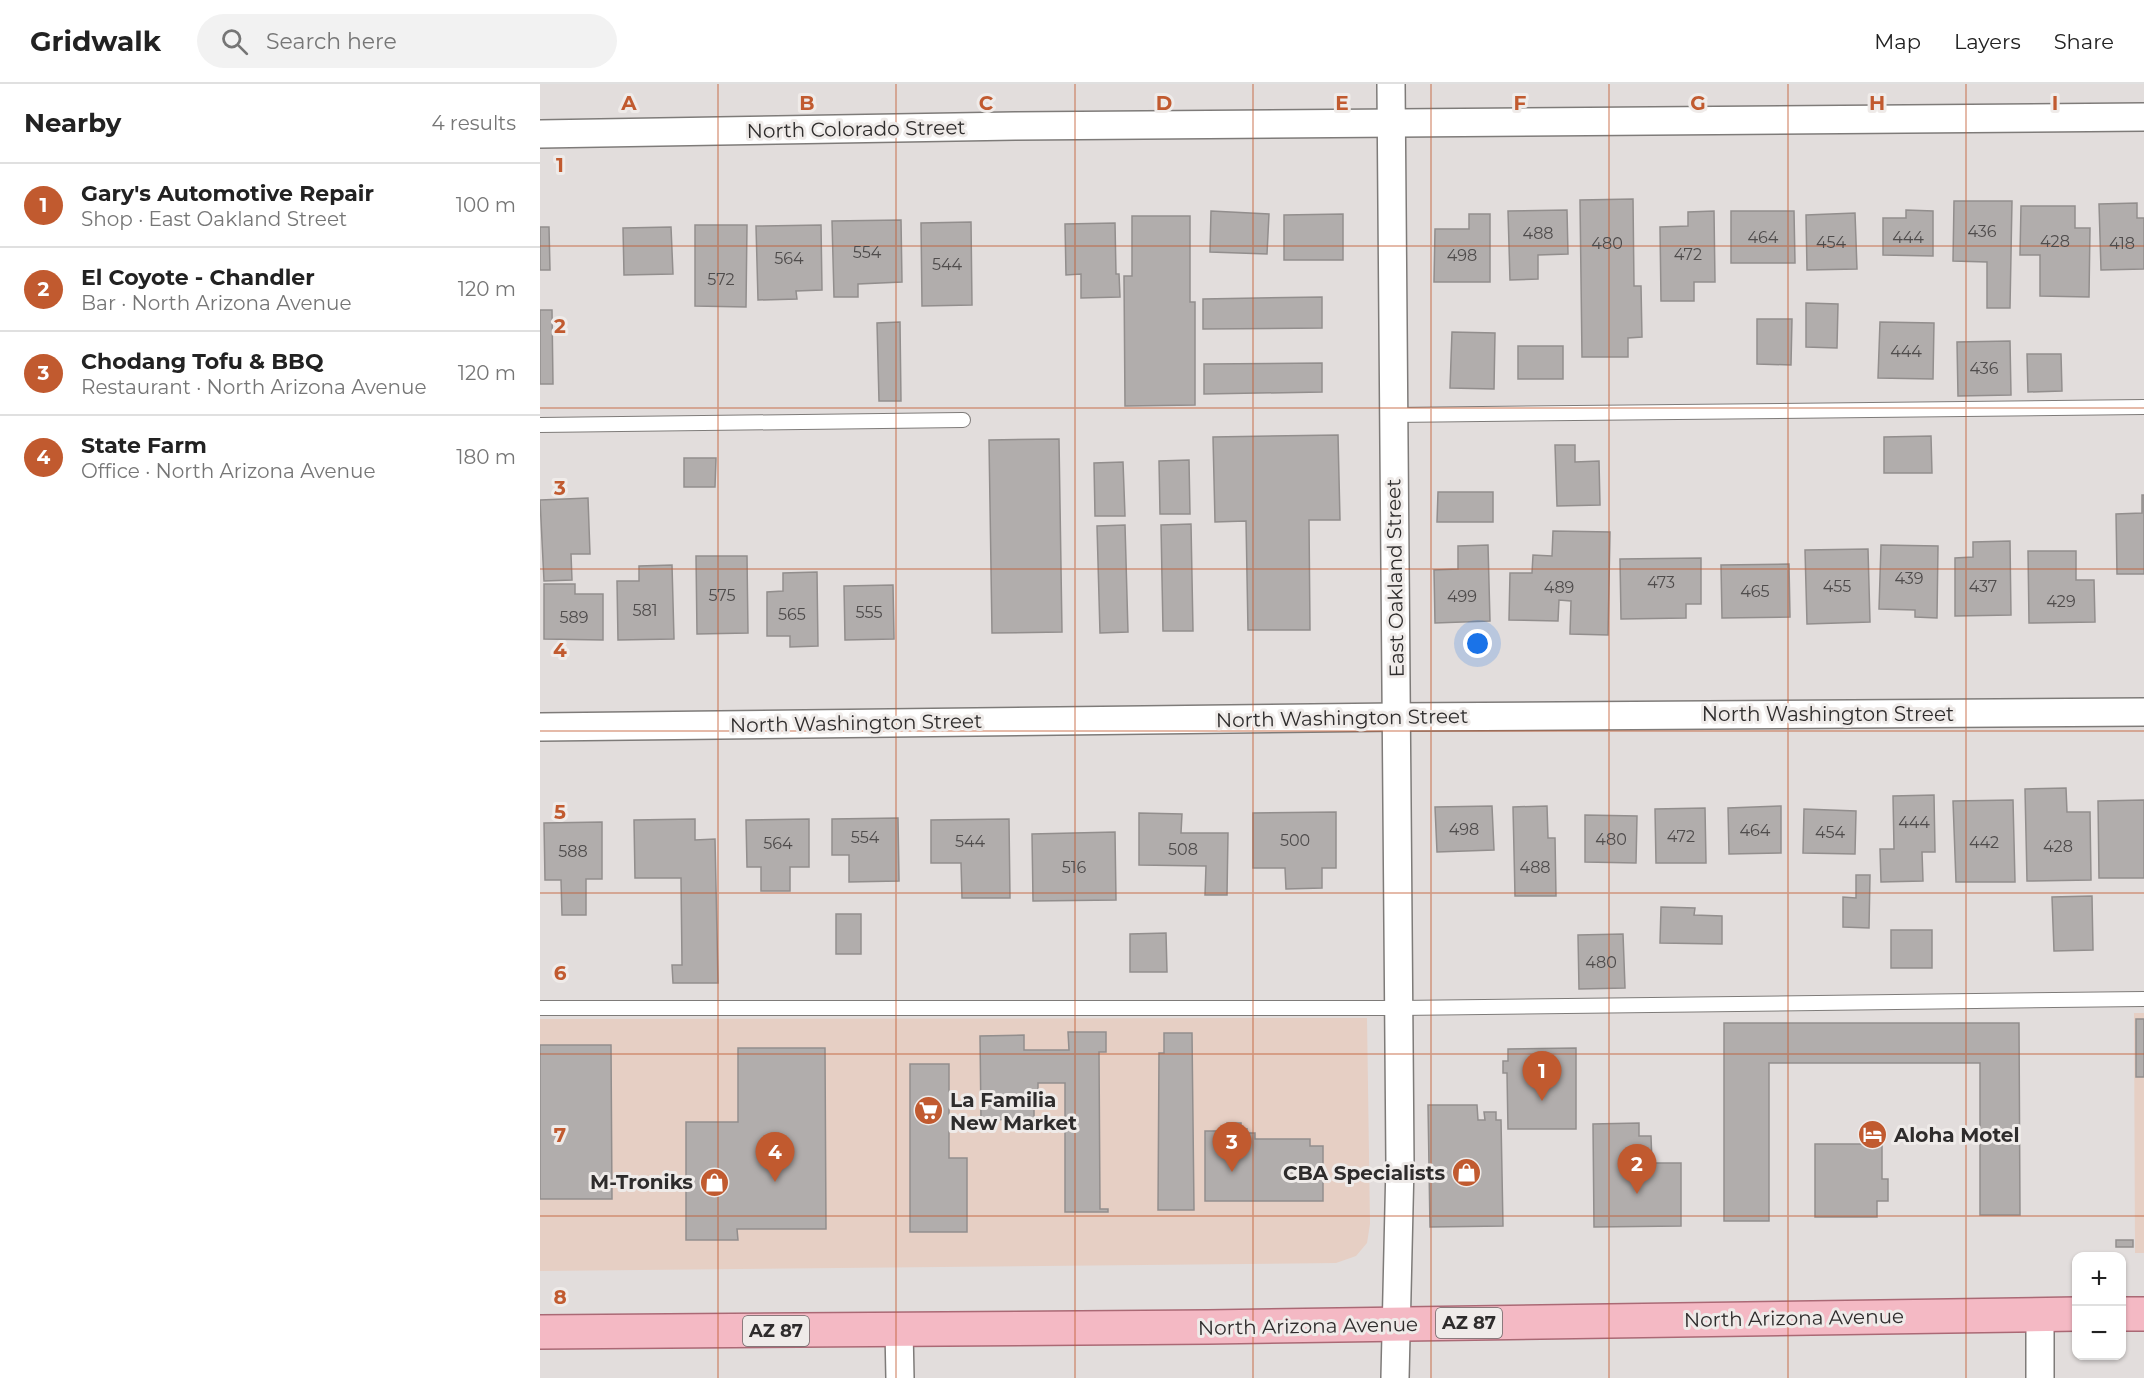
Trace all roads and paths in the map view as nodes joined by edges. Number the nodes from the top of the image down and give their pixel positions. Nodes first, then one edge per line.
1 (1391, 84) edge
2 (2144, 117) edge
3 (1391, 123) junction
4 (540, 134) edge
5 (2144, 407) edge
6 (1394, 415) junction
7 (963, 420) dead end
8 (540, 425) edge
9 (2144, 712) edge
10 (1396, 717) junction
11 (540, 727) edge
12 (2144, 999) edge
13 (540, 1008) edge
14 (1399, 1008) junction
15 (2040, 1314) junction
16 (2072, 1314) edge
17 (2126, 1314) edge
18 (2144, 1314) edge
19 (1395, 1324) junction
20 (899, 1329) junction
21 (540, 1332) edge
22 (900, 1378) edge
23 (1395, 1378) edge
24 (2040, 1378) edge

1 - 3 street, East Oakland Street
2 - 3 street, North Colorado Street
3 - 4 street, North Colorado Street
3 - 6 street, East Oakland Street
5 - 6 lane
6 - 10 street, East Oakland Street
7 - 8 lane
9 - 10 street, North Washington Street
10 - 11 street, North Washington Street
10 - 14 street, East Oakland Street
12 - 14 lane
13 - 14 lane
14 - 19 street, East Oakland Street
15 - 16 main road, North Arizona Avenue / AZ 87
15 - 19 main road, North Arizona Avenue / AZ 87
15 - 24 street
17 - 18 main road
19 - 20 main road, North Arizona Avenue / AZ 87
19 - 23 street, East Oakland Street
20 - 21 main road, North Arizona Avenue / AZ 87
20 - 22 street

